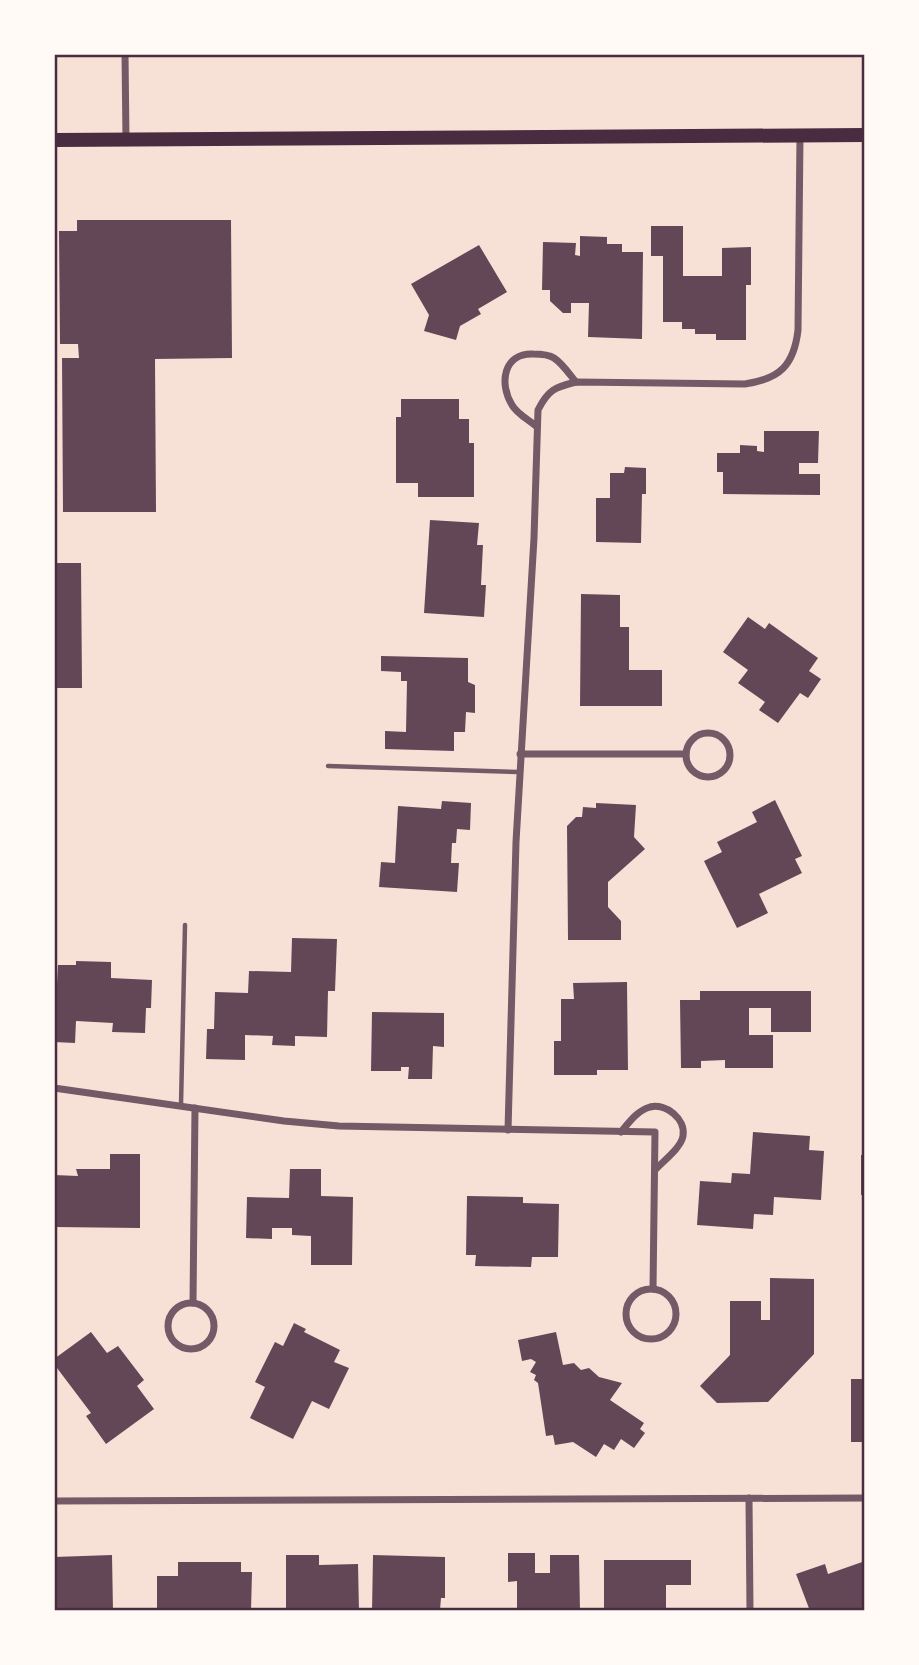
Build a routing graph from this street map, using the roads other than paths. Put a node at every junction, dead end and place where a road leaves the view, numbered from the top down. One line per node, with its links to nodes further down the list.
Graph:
1 (125, 54): 5 (street)
2 (865, 135): 3 (main road)
3 (800, 136): 5 (main road); 6 (street)
4 (54, 140): 5 (main road)
5 (126, 140)
6 (576, 382): 7 (street); 7 (street)
7 (536, 426): 8 (street)
8 (520, 754): 9 (street); 11 (street)
9 (686, 754): 9 (street)
10 (328, 766): 11 (lane)
11 (519, 772): 16 (street)
12 (185, 925): 14 (lane)
13 (54, 1088): 14 (street)
14 (181, 1105): 15 (street)
15 (195, 1108): 16 (street); 20 (street)
16 (508, 1130): 17 (street)
17 (621, 1132): 18 (street); 18 (street)
18 (655, 1170): 19 (street)
19 (653, 1289): 19 (street)
20 (192, 1303): 20 (street)
21 (749, 1498): 22 (street); 23 (street); 24 (street)
22 (865, 1498)
23 (54, 1501)
24 (750, 1611)

